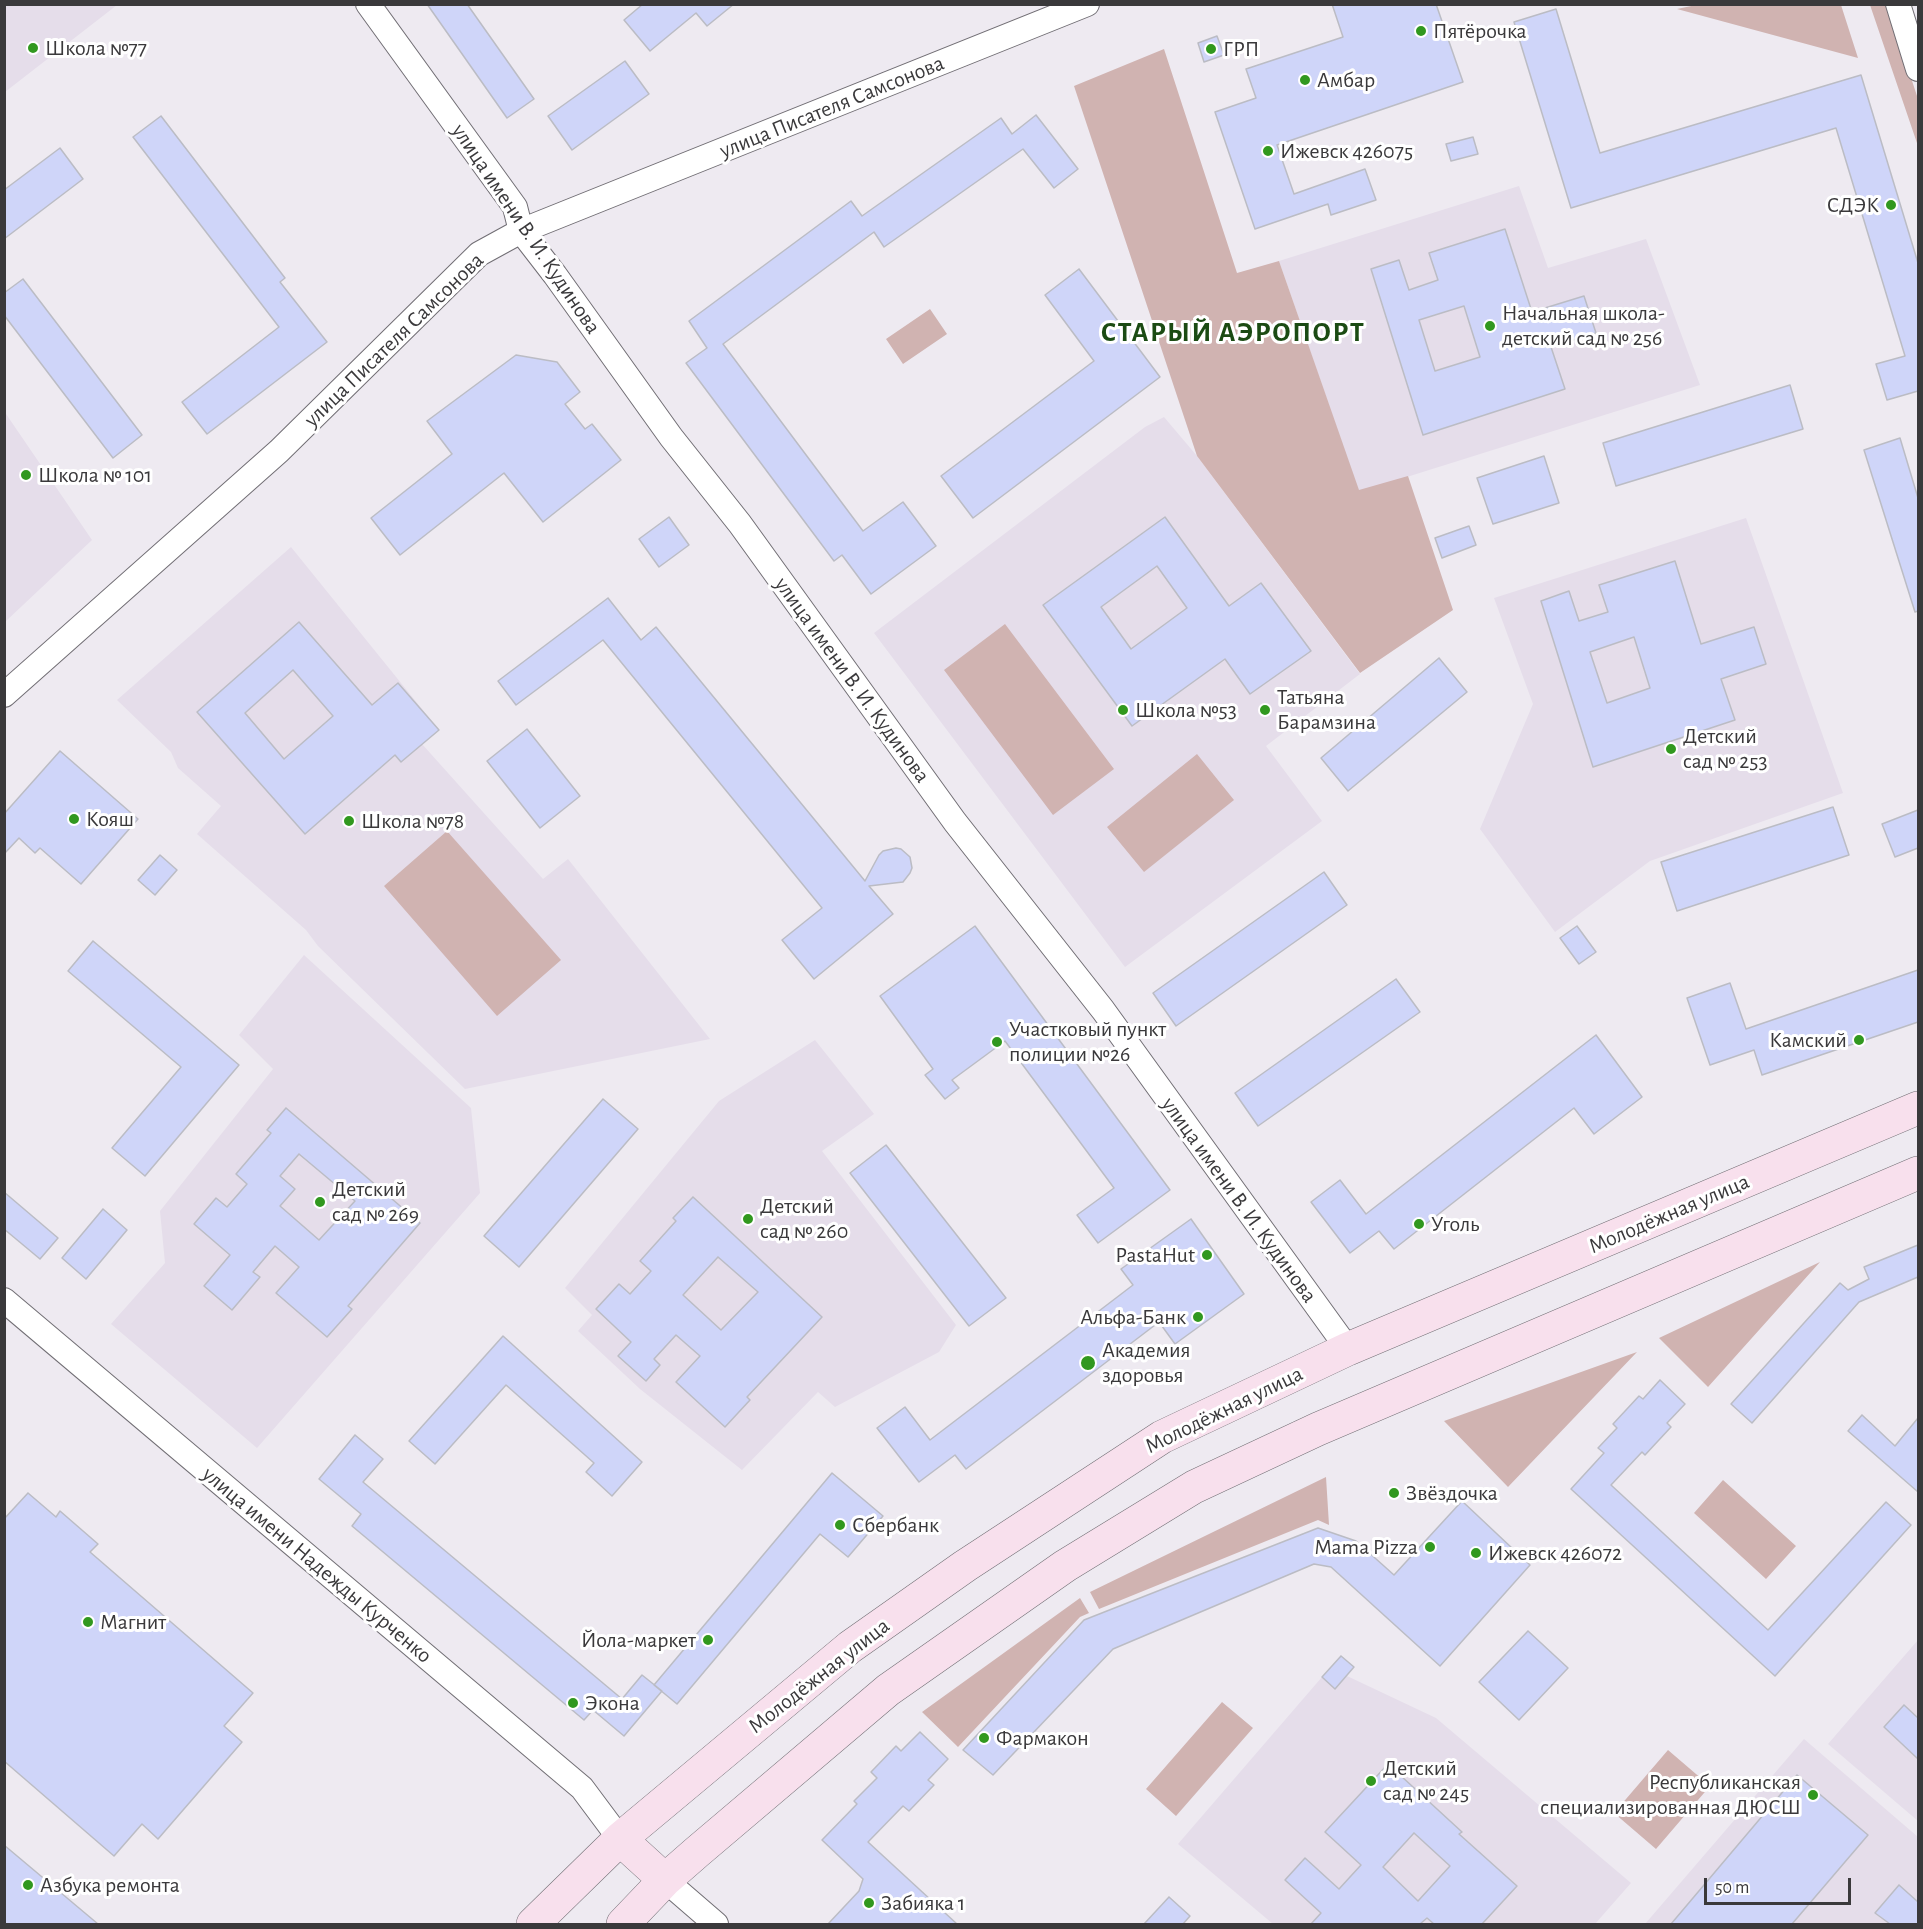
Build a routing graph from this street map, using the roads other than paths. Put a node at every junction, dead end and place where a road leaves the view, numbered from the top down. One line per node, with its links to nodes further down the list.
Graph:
1 (368, 4): 5 (street, улица имени В. И. Кудинова)
2 (1088, 4): 5 (street, улица Писателя Самсонова)
3 (1898, 4): 4 (street)
4 (1918, 69)
5 (521, 231): 6 (street, улица Писателя Самсонова); 10 (street, улица имени В. И. Кудинова)
6 (4, 696)
7 (1918, 1108): 10 (main road, Молодёжная улица)
8 (1918, 1173): 12 (main road)
9 (4, 1300): 11 (street, улица имени Надежды Курченко)
10 (1348, 1350): 11 (main road, Молодёжная улица)
11 (620, 1839): 12 (main road); 13 (main road, Молодёжная улица)
12 (665, 1880): 14 (main road); 15 (street)
13 (533, 1924)
14 (623, 1924)
15 (716, 1924)

